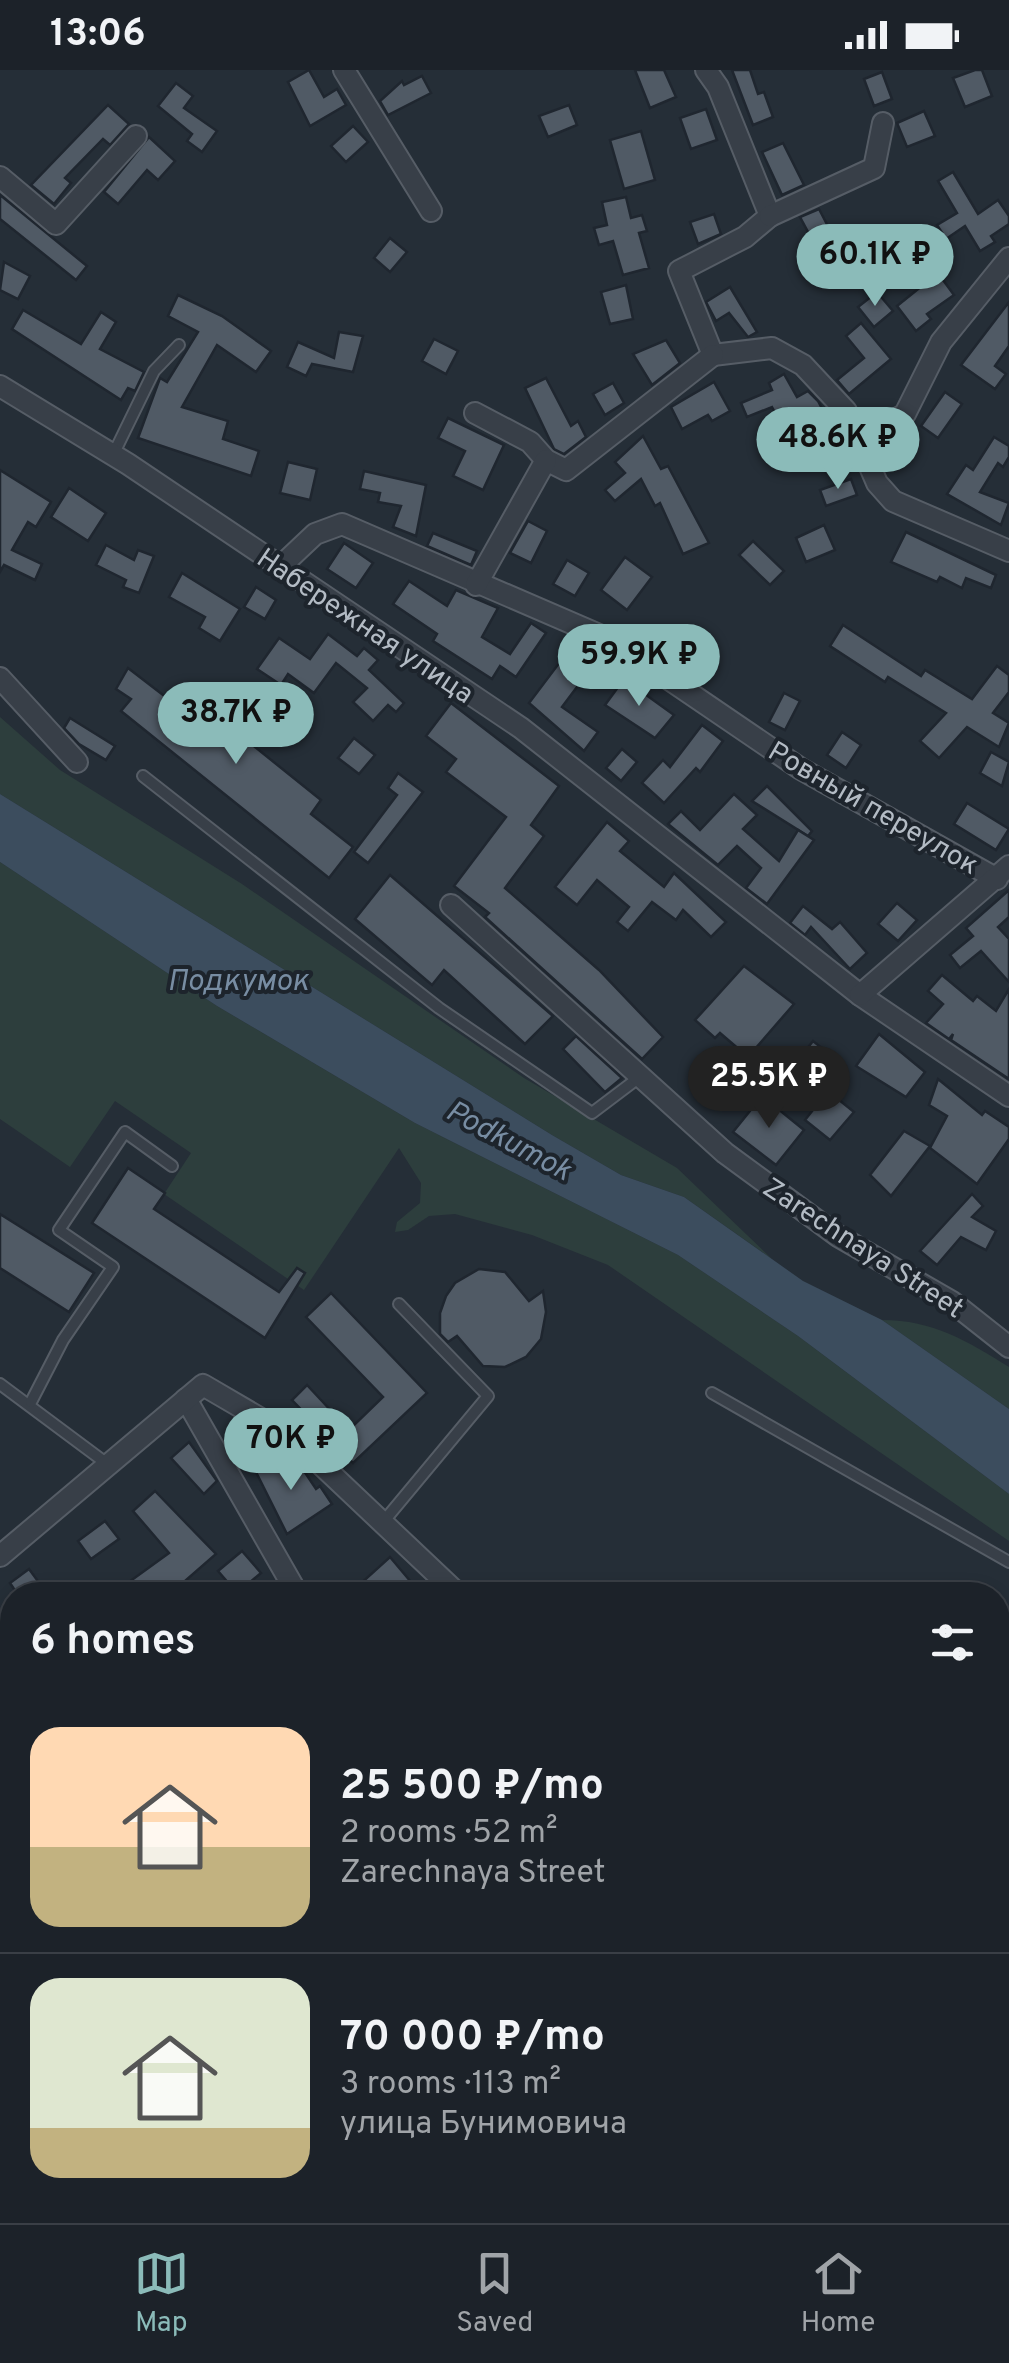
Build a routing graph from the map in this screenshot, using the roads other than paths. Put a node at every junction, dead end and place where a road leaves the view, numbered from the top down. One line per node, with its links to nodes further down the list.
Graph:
1 (344, 70): 6 (street)
2 (706, 70): 7 (street)
3 (883, 123): 7 (street)
4 (136, 136): 5 (street)
5 (0, 177)
6 (430, 212)
7 (770, 216): 10 (street)
8 (1009, 258): 13 (street)
9 (179, 345): 14 (lane)
10 (713, 355): 13 (street); 15 (street)
11 (0, 386): 14 (street, Набережная улица)
12 (475, 413): 15 (street)
13 (860, 441): 16 (street)
14 (113, 455): 17 (street, Набережная улица)
15 (546, 460): 18 (street)
16 (1009, 551)
17 (280, 567): 18 (street, Ровный переулок); 24 (street, Набережная улица)
18 (476, 585): 22 (street, Ровный переулок)
19 (0, 678): 20 (street)
20 (77, 762)
21 (143, 776): 25 (lane)
22 (1003, 872): 24 (street)
23 (450, 905): 25 (street, Zarechnaya Street)
24 (860, 995): 26 (street, Набережная улица)
25 (638, 1078): 29 (street, Zarechnaya Street)
26 (1009, 1096)
27 (172, 1166): 33 (lane)
28 (398, 1304): 35 (lane)
29 (1009, 1347)
30 (0, 1384): 33 (lane)
31 (712, 1393): 37 (lane)
32 (186, 1399): 34 (street); 35 (street); 38 (street)
33 (30, 1402): 34 (lane)
34 (106, 1462): 36 (street)
35 (384, 1521): 39 (street)
36 (0, 1556)
37 (1009, 1562)
38 (291, 1582)
39 (446, 1582)

